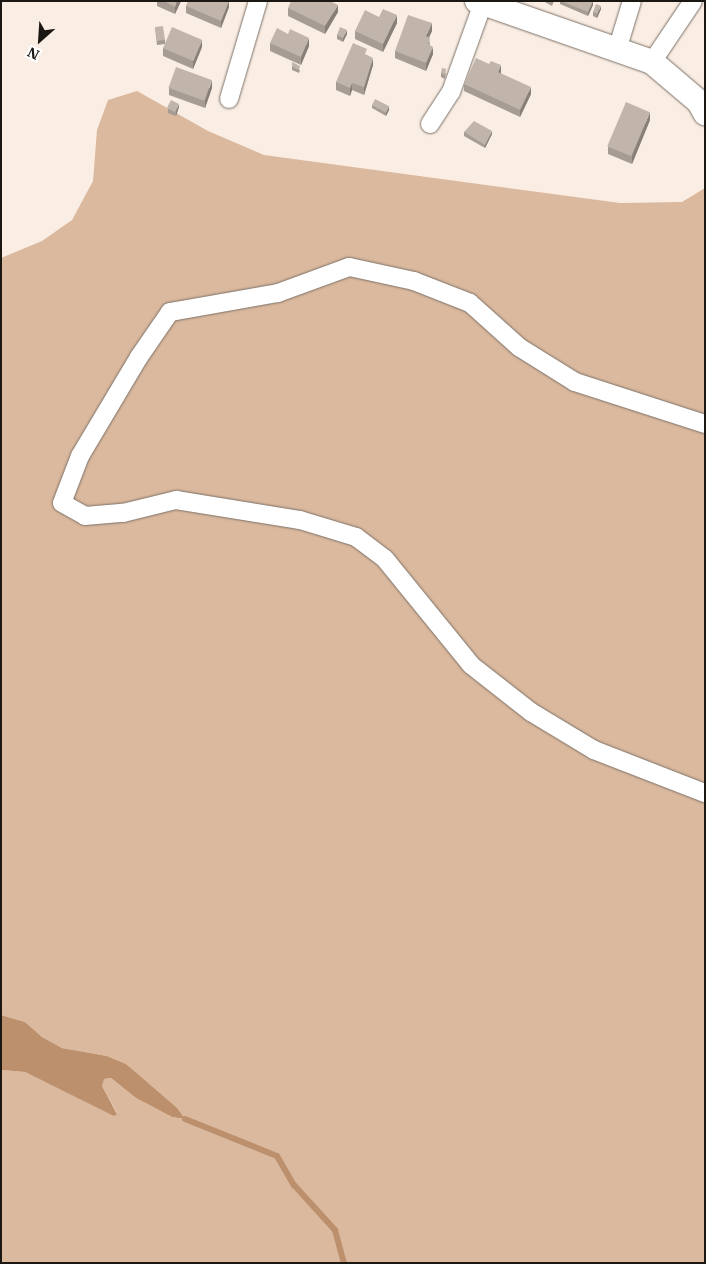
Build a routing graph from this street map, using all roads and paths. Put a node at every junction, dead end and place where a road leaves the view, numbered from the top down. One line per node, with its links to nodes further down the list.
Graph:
1 (258, 1): 7 (street)
2 (632, 1): 5 (street)
3 (693, 1): 6 (street)
4 (480, 2): 5 (street); 9 (street)
5 (617, 50): 6 (street)
6 (652, 62): 8 (street)
7 (229, 99)
8 (705, 113)
9 (430, 124)
10 (705, 424): 11 (street)
11 (705, 793)

